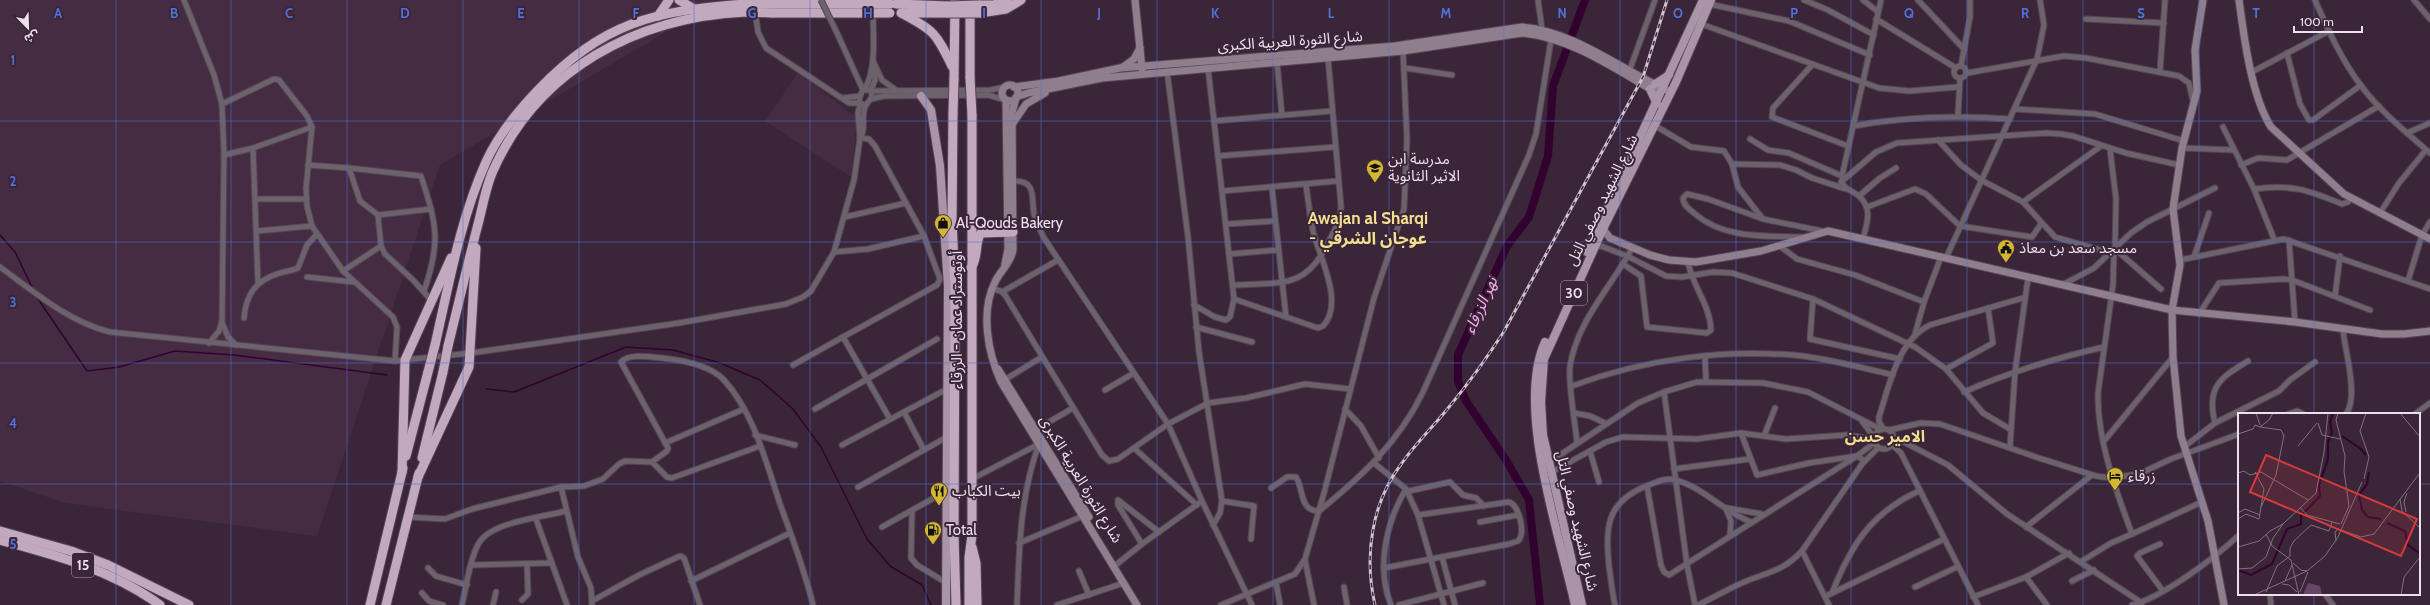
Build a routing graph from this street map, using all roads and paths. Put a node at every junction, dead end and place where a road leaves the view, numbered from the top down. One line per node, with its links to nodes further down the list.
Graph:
1 (184, 0): 89 (street)
2 (669, 0): 33 (highway)
3 (679, 0): 28 (highway)
4 (754, 0): 84 (street)
5 (821, 0): 78 (street, bridge)
6 (873, 0): 52 (street)
7 (907, 0): 27 (highway)
8 (970, 0): 149 (highway, أوتوستراد عمان - الزرقاء, bridge)
9 (1007, 0): 30 (highway)
10 (1021, 0): 30 (highway)
11 (1135, 0): 44 (main road)
12 (1538, 0): 39 (street)
13 (1655, 0): 62 (street)
14 (1804, 0): 41 (street)
15 (1863, 0): 31 (street)
16 (1881, 0): 31 (street)
17 (1918, 0): 46 (street)
18 (1970, 0): 46 (street)
19 (2040, 0): 51 (street)
20 (2165, 0): 37 (street)
21 (2203, 0): 88 (main road)
22 (2239, 0): 66 (main road)
23 (2315, 0): 40 (street)
24 (2414, 0): 36 (street)
25 (1708, 1): 38 (main road, شارع الشهيد وصفي التل / 30); 49 (street); 69 (main road, شارع الشهيد وصفي التل / 30)
26 (950, 6): 27 (highway); 30 (highway, bridge); 32 (highway); 57 (highway, أوتوستراد عمان - الزرقاء)
27 (892, 7): 29 (highway, bridge); 32 (highway)
28 (694, 8): 29 (highway); 33 (highway)
29 (745, 8): 166 (highway)
30 (979, 9)
31 (1877, 11): 35 (street)
32 (901, 13): 57 (highway)
33 (658, 16): 175 (highway)
34 (2086, 18): 37 (street)
35 (1876, 19): 41 (street); 61 (street)
36 (2430, 19)
37 (2164, 23): 65 (street)
38 (1701, 24): 55 (street); 81 (main road, شارع الشهيد وصفي التل / 30)
39 (1542, 29): 43 (main road, شارع الثورة العربية الكبرى); 54 (main road, شارع الثورة العربية الكبرى)
40 (2328, 31): 48 (street); 72 (street)
41 (1874, 36): 49 (street)
42 (1551, 40): 43 (main road, شارع الثورة العربية الكبرى); 47 (main road, شارع الثورة العربية الكبرى); 307 (street)
43 (1565, 42): 45 (main road)
44 (1140, 48): 54 (main road); 58 (main road); 63 (main road)
45 (1579, 48): 62 (main road); 73 (main road)
46 (1964, 49): 56 (street)
47 (1404, 51): 50 (main road, شارع الثورة العربية الكبرى); 60 (street)
48 (2287, 53): 66 (street); 72 (street)
49 (1870, 55): 71 (street)
50 (1328, 58): 53 (main road, شارع الثورة العربية الكبرى); 95 (street)
51 (2037, 59): 65 (street); 67 (street); 94 (street)
52 (872, 60): 78 (street); 79 (street); 80 (street)
53 (1277, 63): 59 (main road, شارع الثورة العربية الكبرى); 96 (street)
54 (1161, 64): 63 (main road, شارع الثورة العربية الكبرى)
55 (1812, 65): 71 (street); 113 (street)
56 (1961, 66): 61 (street); 67 (street)
57 (954, 68): 155 (highway, أوتوستراد عمان - الزرقاء, bridge)
58 (1120, 68): 63 (main road, شارع الثورة العربية الكبرى); 75 (main road, شارع الثورة العربية الكبرى)
59 (1208, 68): 64 (main road, شارع الثورة العربية الكبرى); 99 (street)
60 (1405, 68): 68 (street); 258 (street)
61 (1956, 68): 70 (street)
62 (1630, 69): 73 (main road)
63 (1142, 70): 64 (main road, شارع الثورة العربية الكبرى); 76 (main road, شارع الثورة العربية الكبرى)
64 (1167, 71): 218 (street)
65 (2160, 72): 88 (street)
66 (2252, 72): 119 (main road)
67 (1967, 74): 70 (street)
68 (1452, 75)
69 (1669, 75): 73 (main road); 81 (main road, شارع الشهيد وصفي التل / 30)
70 (1960, 79): 77 (street)
71 (1863, 83): 77 (street); 103 (street)
72 (2361, 85): 93 (street)
73 (1653, 86): 81 (main road); 91 (main road)
74 (1005, 87): 75 (main road); 80 (street); 87 (main road)
75 (1014, 87): 85 (main road)
76 (1060, 87): 85 (main road, شارع الثورة العربية الكبرى); 100 (main road)
77 (1958, 87): 97 (street)
78 (864, 89): 79 (street); 82 (street)
79 (871, 90): 80 (street); 86 (street)
80 (896, 90)
81 (1666, 93): 91 (main road, شارع الشهيد وصفي التل / 30); 102 (main road, شارع الشهيد وصفي التل / 30)
82 (860, 96): 84 (street); 90 (street)
83 (921, 96): 86 (street); 87 (street); 155 (main road)
84 (843, 98): 90 (street)
85 (1016, 98): 87 (main road); 100 (main road, شارع الثورة العربية الكبرى)
86 (871, 99): 92 (street)
87 (1006, 100): 163 (main road, شارع الثورة العربية الكبرى)
88 (2193, 103): 111 (main road)
89 (222, 104): 104 (street); 121 (street)
90 (860, 104): 92 (street); 108 (street)
91 (1657, 104): 435 (main road, شارع الشهيد وصفي التل / 30)
92 (866, 105): 108 (street)
93 (2379, 106): 106 (street); 119 (street)
94 (2015, 109): 98 (street); 111 (street)
95 (1332, 111): 96 (street); 112 (street)
96 (1282, 115): 99 (street)
97 (1958, 115): 98 (street); 103 (street)
98 (2010, 119): 107 (street)
99 (1214, 121): 122 (street)
100 (1012, 123): 132 (main road, شارع الثورة العربية الكبرى)
101 (2430, 123): 106 (street)
102 (1654, 124): 123 (street); 162 (main road, شارع الشهيد وصفي التل / 30)
103 (1854, 126): 113 (street)
104 (312, 127): 115 (street); 124 (street)
105 (2223, 127): 118 (street)
106 (2407, 133): 120 (street)
107 (2002, 137): 110 (street); 114 (street); 130 (street)
108 (860, 138): 145 (street); 153 (street)
109 (1750, 139): 129 (street)
110 (1938, 140): 130 (street); 133 (street)
111 (2184, 140): 116 (main road)
112 (1335, 146): 122 (street); 131 (street)
113 (1848, 146): 129 (street)
114 (2102, 146): 117 (street); 144 (street)
115 (253, 148): 121 (street); 142 (street)
116 (2182, 148): 118 (street); 125 (main road)
117 (2110, 149): 125 (street); 181 (street)
118 (2234, 150): 126 (street)
119 (2297, 152): 126 (street); 141 (main road)
120 (2428, 152): 151 (street)
121 (224, 155): 225 (street)
122 (1218, 156): 139 (street)
123 (1732, 164): 136 (street); 154 (street)
124 (308, 165): 127 (street); 143 (street)
125 (2179, 165): 148 (main road)
126 (2241, 165): 138 (street)
127 (349, 168): 147 (street); 152 (street)
128 (1896, 168): 140 (street)
129 (1842, 176): 133 (street)
130 (1981, 180): 144 (street); 161 (street)
131 (1338, 181): 134 (street); 186 (street)
132 (1014, 182): 163 (main road, شارع الثورة العربية الكبرى); 189 (street)
133 (1842, 182): 136 (street)
134 (1306, 185): 135 (street); 186 (street)
135 (1272, 188): 139 (street); 156 (street)
136 (1846, 188): 140 (street)
137 (2215, 188): 148 (street)
138 (2254, 189): 141 (street); 172 (street)
139 (1222, 192): 158 (street)
140 (1859, 196): 146 (street)
141 (2350, 198): 151 (main road)
142 (256, 199): 143 (street); 164 (street)
143 (306, 199): 160 (street)
144 (2023, 202): 159 (street)
145 (906, 203): 153 (street); 169 (street)
146 (1867, 207): 161 (street); 171 (street)
147 (431, 209): 152 (street); 209 (street)
148 (2173, 209): 181 (street); 190 (main road)
149 (970, 213): 163 (highway); 194 (highway, أوتوستراد عمان - الزرقاء)
150 (2209, 213): 187 (street)
151 (2380, 213): 168 (main road)
152 (378, 215): 176 (street)
153 (845, 217): 182 (street)
154 (1763, 219): 165 (street); 170 (street)
155 (948, 221): 257 (main road); 326 (highway, أوتوستراد عمان - الزرقاء)
156 (1275, 221): 158 (street); 180 (street)
157 (2430, 222): 168 (street)
158 (1226, 224): 183 (street)
159 (2041, 224): 161 (street); 181 (street)
160 (312, 226): 164 (street); 167 (street)
161 (1960, 226): 188 (street)
162 (1603, 229): 178 (main road, شارع الشهيد وصفي التل / 30); 179 (main road)
163 (1010, 230): 194 (highway); 206 (main road, شارع الثورة العربية الكبرى)
164 (257, 231): 203 (street)
165 (1822, 231): 170 (main road); 171 (main road)
166 (476, 233): 238 (highway); 317 (highway, bridge)
167 (317, 234): 195 (street); 203 (street)
168 (2422, 235): 173 (main road); 200 (street)
169 (924, 236): 182 (street); 231 (street)
170 (1806, 237): 177 (main road)
171 (1863, 239): 188 (main road)
172 (2274, 239): 174 (street); 187 (street)
173 (2430, 239)
174 (2289, 240): 185 (street); 199 (street)
175 (459, 242): 216 (highway); 314 (highway, bridge)
176 (381, 246): 195 (street); 209 (street)
177 (1780, 246): 191 (main road); 217 (street)
178 (1595, 247): 184 (street); 312 (main road, شارع الشهيد وصفي التل / 30)
179 (1632, 248): 184 (street); 191 (main road)
180 (1278, 250): 183 (street); 202 (street)
181 (2113, 250): 205 (street); 207 (street); 211 (street)
182 (834, 252): 238 (street)
183 (1229, 254): 204 (street)
184 (1627, 256): 192 (street); 196 (street)
185 (2340, 256): 200 (street); 212 (street)
186 (1322, 257): 202 (street); 223 (street)
187 (2194, 257): 190 (street)
188 (1944, 258): 198 (main road); 217 (street)
189 (1058, 260): 210 (street); 251 (street)
190 (2180, 260): 220 (main road)
191 (1688, 262): 196 (street)
192 (1623, 264): 196 (street); 256 (street)
193 (0, 267): 233 (street)
194 (970, 269): 319 (highway, أوتوستراد عمان - الزرقاء)
195 (343, 271): 201 (street)
196 (1690, 276): 215 (street)
197 (307, 277): 201 (street)
198 (2028, 278): 205 (main road); 213 (street)
199 (2292, 280): 212 (street); 222 (street); 226 (street)
200 (2408, 281): 208 (street)
201 (353, 282): 244 (street)
202 (1282, 282): 204 (street); 223 (street)
203 (258, 284): 224 (street)
204 (1234, 285): 214 (street)
205 (2062, 285): 211 (main road)
206 (992, 289): 210 (street); 248 (main road, شارع الثورة العربية الكبرى)
207 (2161, 289)
208 (2430, 289)
209 (424, 291): 216 (street)
210 (1002, 292): 240 (street)
211 (2112, 296): 220 (main road); 237 (street)
212 (2335, 296): 221 (street)
213 (2023, 298): 219 (street); 250 (street)
214 (1234, 299): 218 (street); 223 (street)
215 (1813, 299): 235 (street); 242 (street)
216 (431, 300): 243 (highway)
217 (1924, 302): 230 (street)
218 (1194, 305): 227 (street)
219 (1988, 308): 230 (street); 249 (street)
220 (2172, 310): 222 (main road); 241 (main road)
221 (2370, 310)
222 (2199, 314): 226 (main road)
223 (1286, 317)
224 (244, 318)
225 (222, 321): 233 (street); 236 (street)
226 (2296, 322): 228 (main road)
227 (1196, 327): 234 (street); 262 (street)
228 (2343, 330): 229 (main road); 273 (street)
229 (2430, 331)
230 (1915, 335): 235 (street)
231 (843, 337): 247 (street); 254 (street)
232 (937, 338): 254 (street)
233 (209, 342): 236 (street)
234 (1252, 342)
235 (1908, 343): 242 (street); 249 (street)
236 (236, 345): 244 (street)
237 (2104, 347): 250 (street); 292 (street)
238 (471, 353): 243 (street); 317 (highway)
239 (1705, 356): 252 (street); 255 (street); 256 (street)
240 (1042, 357): 253 (street); 264 (street)
241 (2173, 357): 292 (street); 305 (main road)
242 (1900, 359): 252 (street)
243 (406, 360): 244 (street); 314 (highway)
244 (395, 361)
245 (2248, 361): 277 (street)
246 (2315, 362): 277 (street)
247 (793, 365)
248 (996, 367): 253 (main road, شارع الثورة العربية الكبرى); 295 (main road, شارع الثورة العربية الكبرى)
249 (1946, 369): 261 (street)
250 (2015, 372): 261 (street); 282 (street)
251 (1134, 373): 259 (street); 278 (street)
252 (1893, 375): 281 (street)
253 (1006, 379): 280 (main road, شارع الثورة العربية الكبرى)
254 (867, 380): 268 (street); 275 (street)
255 (1706, 381): 260 (street); 276 (street)
256 (1572, 386): 270 (street)
257 (947, 389): 269 (street); 288 (main road)
258 (1350, 389): 262 (street); 267 (street)
259 (1105, 390)
260 (1664, 392): 279 (street); 290 (street)
261 (1964, 392): 282 (street)
262 (1208, 403): 278 (street); 329 (street)
263 (2430, 403): 274 (street)
264 (1073, 408): 280 (street); 301 (street)
265 (1775, 408): 287 (street)
266 (744, 409): 286 (street); 294 (street); 294 (street)
267 (1345, 409): 307 (street); 337 (street)
268 (815, 410)
269 (904, 412): 275 (street); 303 (street)
270 (1574, 413): 279 (street); 293 (street)
271 (2291, 413): 272 (street)
272 (2301, 413)
273 (2347, 413)
274 (2415, 413)
275 (890, 419): 297 (street)
276 (1862, 421): 281 (street); 291 (street)
277 (2215, 423): 305 (street)
278 (1168, 424): 301 (street); 330 (street)
279 (1605, 424): 293 (street)
280 (1037, 429): 372 (main road, شارع الثورة العربية الكبرى)
281 (1881, 429): 283 (street); 291 (street)
282 (2010, 429): 300 (street)
283 (1889, 430): 289 (street); 300 (street)
284 (1741, 433): 287 (street); 290 (street); 308 (street)
285 (2238, 434): 305 (street)
286 (755, 435): 296 (street); 299 (street)
287 (1764, 436): 291 (street)
288 (947, 437): 303 (street); 326 (main road)
289 (1894, 437): 298 (street); 347 (street)
290 (1669, 438): 304 (street); 313 (street)
291 (1873, 439): 302 (street); 306 (street)
292 (2104, 441): 318 (street)
293 (1577, 442): 312 (street)
294 (665, 443): 310 (street)
295 (1039, 444): 319 (street); 341 (main road, شارع الثورة العربية الكبرى); 360 (street)
296 (796, 445)
297 (842, 445)
298 (1892, 445): 302 (street); 328 (street)
299 (760, 446): 310 (street); 351 (street)
300 (2010, 447): 316 (street)
301 (1134, 448): 332 (street)
302 (1878, 448): 309 (street)
303 (924, 450): 324 (street)
304 (1590, 451): 315 (street); 321 (street)
305 (2185, 451): 318 (street); 331 (main road)
306 (1857, 456): 308 (street); 309 (street); 338 (street)
307 (1379, 458): 311 (street)
308 (1750, 459): 313 (street)
309 (1865, 461): 363 (street)
310 (652, 462): 323 (street)
311 (1374, 463): 327 (street); 337 (street)
312 (1548, 463): 315 (main road, شارع الشهيد وصفي التل / 30)
313 (1674, 469): 320 (street)
314 (402, 472): 408 (highway)
315 (1550, 473): 436 (main road, شارع الشهيد وصفي التل / 30)
316 (2092, 475): 318 (street); 347 (street)
317 (418, 477): 342 (highway)
318 (2111, 478): 352 (street)
319 (971, 479): 359 (highway, أوتوستراد عمان - الزرقاء)
320 (1676, 480): 322 (street); 334 (street); 374 (street)
321 (1599, 482)
322 (1647, 486): 374 (street); 437 (street)
323 (561, 487): 336 (street); 342 (street)
324 (858, 487)
325 (1271, 488): 337 (street)
326 (951, 489): 335 (street); 358 (highway, أوتوستراد عمان - الزرقاء); 383 (main road)
327 (1408, 490): 333 (street); 339 (street); 377 (street)
328 (1919, 490): 356 (street); 395 (street)
329 (1222, 501): 346 (street); 355 (street)
330 (1202, 502): 332 (street); 346 (street)
331 (2202, 502): 352 (street); 365 (main road)
332 (1197, 505): 350 (street)
333 (1484, 506): 339 (street); 340 (street)
334 (1726, 508): 338 (street); 345 (street); 353 (street)
335 (912, 510): 348 (street); 383 (street)
336 (566, 511): 343 (street); 404 (street)
337 (1319, 511): 368 (street)
338 (1763, 514): 345 (street)
339 (1418, 515): 367 (street)
340 (1518, 515): 344 (street); 366 (street)
341 (1083, 516): 360 (street); 386 (main road, شارع الثورة العربية الكبرى)
342 (407, 517): 409 (highway)
343 (536, 519): 370 (street); 373 (street)
344 (1480, 522)
345 (1751, 522): 353 (street)
346 (1213, 525): 397 (street)
347 (2026, 526): 364 (street)
348 (882, 527)
349 (0, 531): 407 (highway, 15)
350 (1159, 532): 361 (street); 361 (street)
351 (790, 533): 381 (street); 415 (street)
352 (2132, 534): 369 (street)
353 (1730, 535): 374 (street)
354 (2238, 537): 365 (street)
355 (1251, 539)
356 (1944, 539): 375 (street); 395 (street)
357 (0, 540): 406 (highway, 15)
358 (954, 542): 417 (highway, أوتوستراد عمان - الزرقاء); 418 (highway, أوتوستراد عمان - الزرقاء)
359 (971, 543): 419 (highway, أوتوستراد عمان - الزرقاء); 420 (highway, أوتوستراد عمان - الزرقاء)
360 (1019, 543): 421 (street)
361 (1142, 544): 372 (street)
362 (2160, 544): 391 (street)
363 (1802, 551): 400 (street); 439 (street)
364 (2069, 553): 369 (street); 380 (street)
365 (2216, 554): 391 (street); 444 (main road); 445 (main road)
366 (1442, 557): 367 (street); 390 (street)
367 (1431, 559): 377 (street); 394 (street)
368 (1305, 560): 384 (street); 429 (street)
369 (2082, 561): 378 (street)
370 (552, 563): 371 (street); 413 (street)
371 (527, 564): 373 (street); 403 (street)
372 (1117, 564): 425 (main road, شارع الثورة العربية الكبرى)
373 (472, 565): 387 (street)
374 (1687, 565): 438 (street)
375 (1958, 566): 389 (street); 401 (street)
376 (428, 568): 387 (street)
377 (1384, 568): 431 (street)
378 (2094, 570): 382 (street); 405 (street)
379 (1079, 571): 396 (street)
380 (2026, 576): 401 (street); 442 (street)
381 (691, 581): 404 (street); 414 (street)
382 (2072, 581)
383 (945, 582): 416 (main road)
384 (1276, 582): 397 (street); 428 (street)
385 (1483, 583): 390 (street)
386 (1124, 584): 396 (street); 424 (main road, شارع الثورة العربية الكبرى)
387 (467, 585): 411 (street)
388 (1344, 587): 430 (street)
389 (1915, 587)
390 (1451, 591): 394 (street); 434 (street)
391 (2163, 591): 405 (street)
392 (496, 592): 412 (street)
393 (422, 593): 410 (street)
394 (1440, 593): 432 (street); 433 (street)
395 (1832, 593): 400 (street)
396 (1089, 595): 402 (street)
397 (1247, 595): 426 (street); 427 (street)
398 (2270, 595): 446 (street)
399 (2326, 595): 447 (street)
400 (1826, 596): 440 (street)
401 (1973, 597): 441 (street)
402 (1081, 598): 422 (street); 423 (street)
403 (522, 600)
404 (592, 603)
405 (2142, 604): 443 (street)
406 (160, 605)
407 (189, 605)
408 (370, 605)
409 (386, 605)
410 (443, 605)
411 (462, 605)
412 (493, 605)
413 (567, 605)
414 (700, 605)
415 (813, 605)
416 (946, 605)
417 (950, 605)
418 (956, 605)
419 (969, 605)
420 (977, 605)
421 (1017, 605)
422 (1057, 605)
423 (1084, 605)
424 (1136, 605)
425 (1142, 605)
426 (1221, 605)
427 (1252, 605)
428 (1280, 605)
429 (1314, 605)
430 (1347, 605)
431 (1391, 605)
432 (1399, 605)
433 (1444, 605)
434 (1455, 605)
435 (1575, 605)
436 (1582, 605)
437 (1615, 605)
438 (1695, 605)
439 (1698, 605)
440 (1829, 605)
441 (1978, 605)
442 (2047, 605)
443 (2132, 605)
444 (2224, 605)
445 (2229, 605)
446 (2271, 605)
447 (2333, 605)

